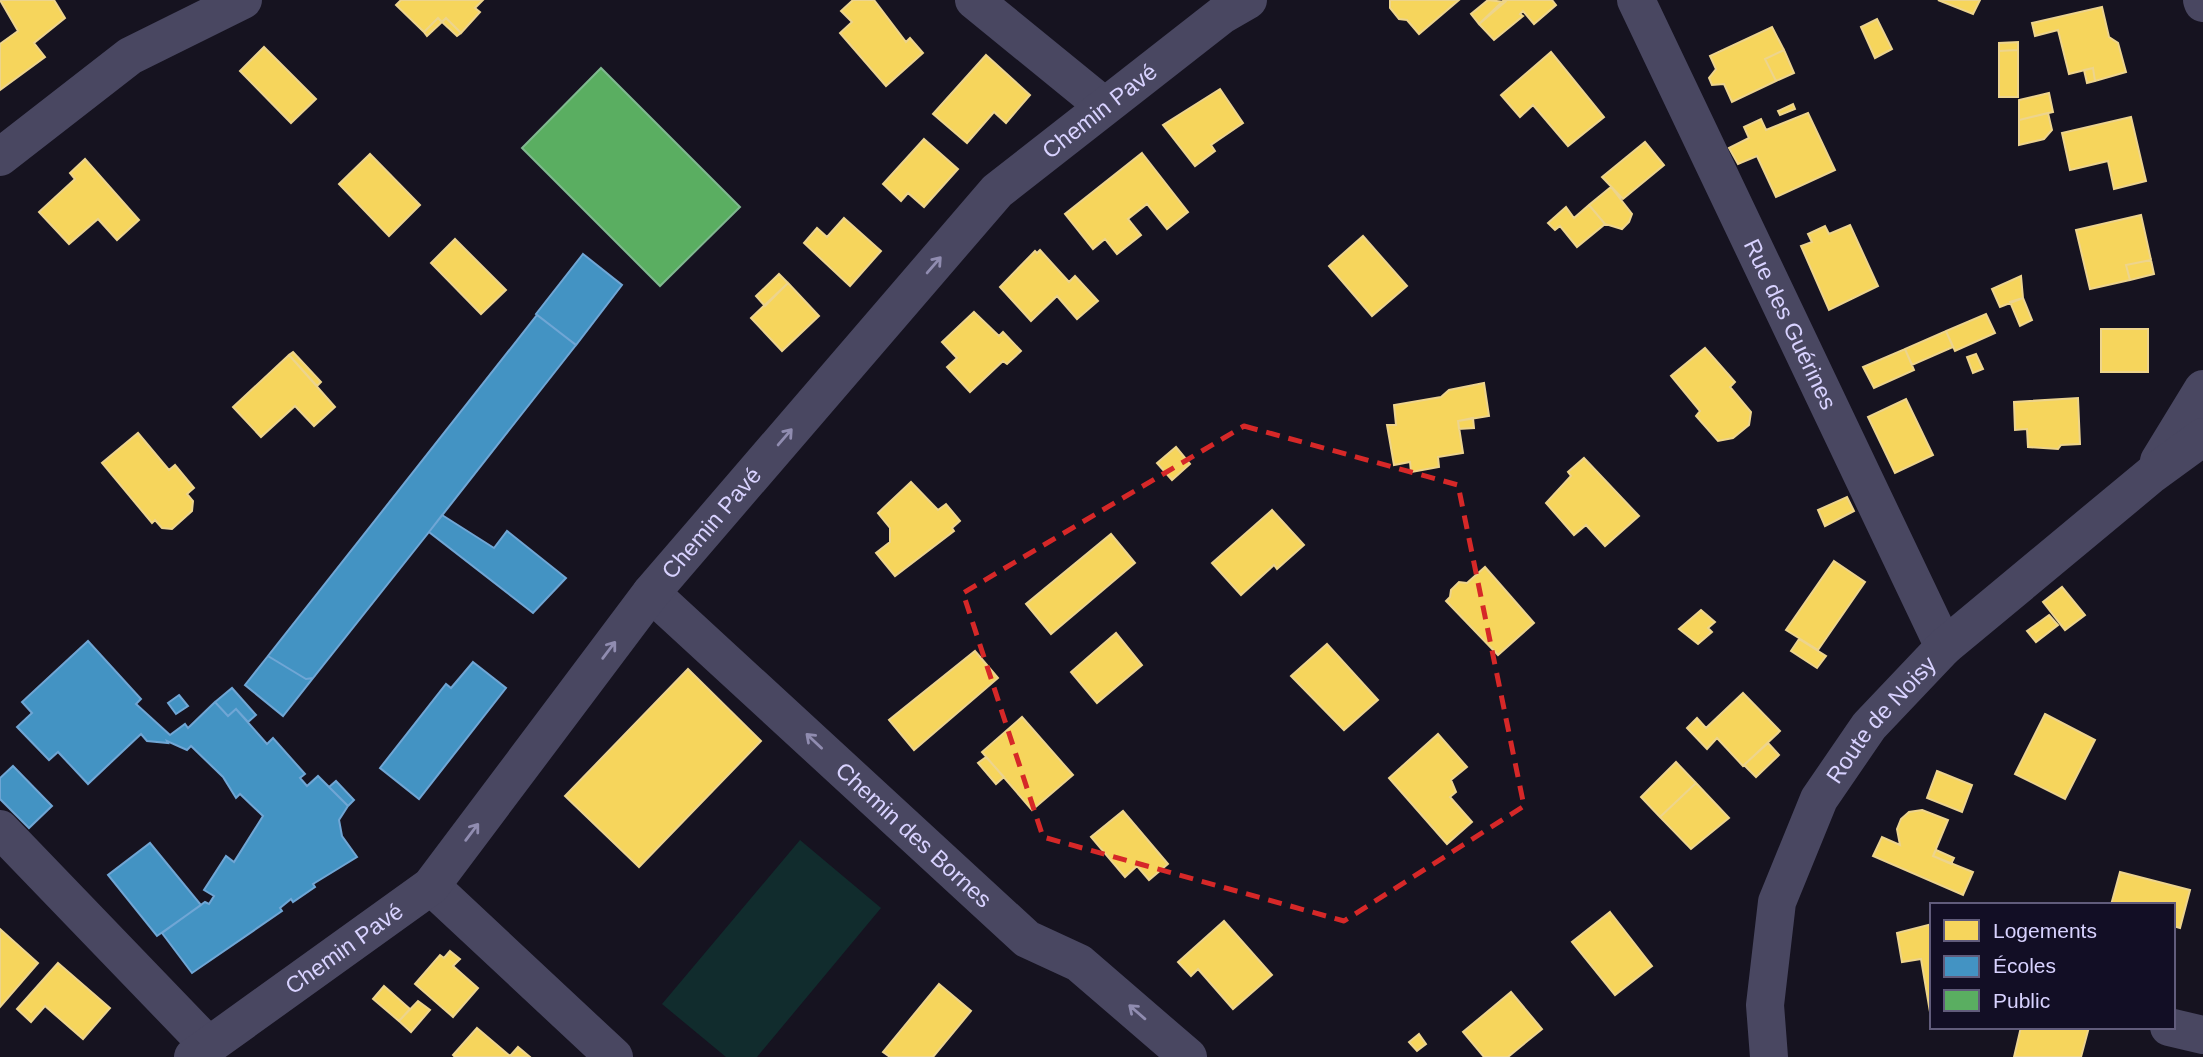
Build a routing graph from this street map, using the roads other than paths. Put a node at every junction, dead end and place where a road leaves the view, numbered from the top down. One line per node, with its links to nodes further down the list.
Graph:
1 (243, 0): 6 (street)
2 (974, 0): 5 (street)
3 (1248, 0): 5 (street, Chemin Pavé)
4 (1636, 0): 11 (street, Rue des Guérines)
5 (1104, 106): 10 (street, Chemin Pavé, one-way to 5)
6 (0, 157)
7 (2203, 389): 9 (street, Route de Noisy)
8 (2203, 437): 9 (street, Route de Noisy)
9 (2151, 475): 11 (street, Route de Noisy)
10 (652, 593): 13 (street, Chemin Pavé, one-way to 10); 18 (street, Chemin des Bornes, one-way to 10)
11 (1944, 647): 19 (street, Route de Noisy)
12 (0, 830): 16 (street)
13 (431, 886): 16 (street, Chemin Pavé); 17 (street)
14 (2175, 1028): 15 (street)
15 (2203, 1035)
16 (201, 1051)
17 (614, 1057)
18 (1188, 1057)
19 (1769, 1057)

